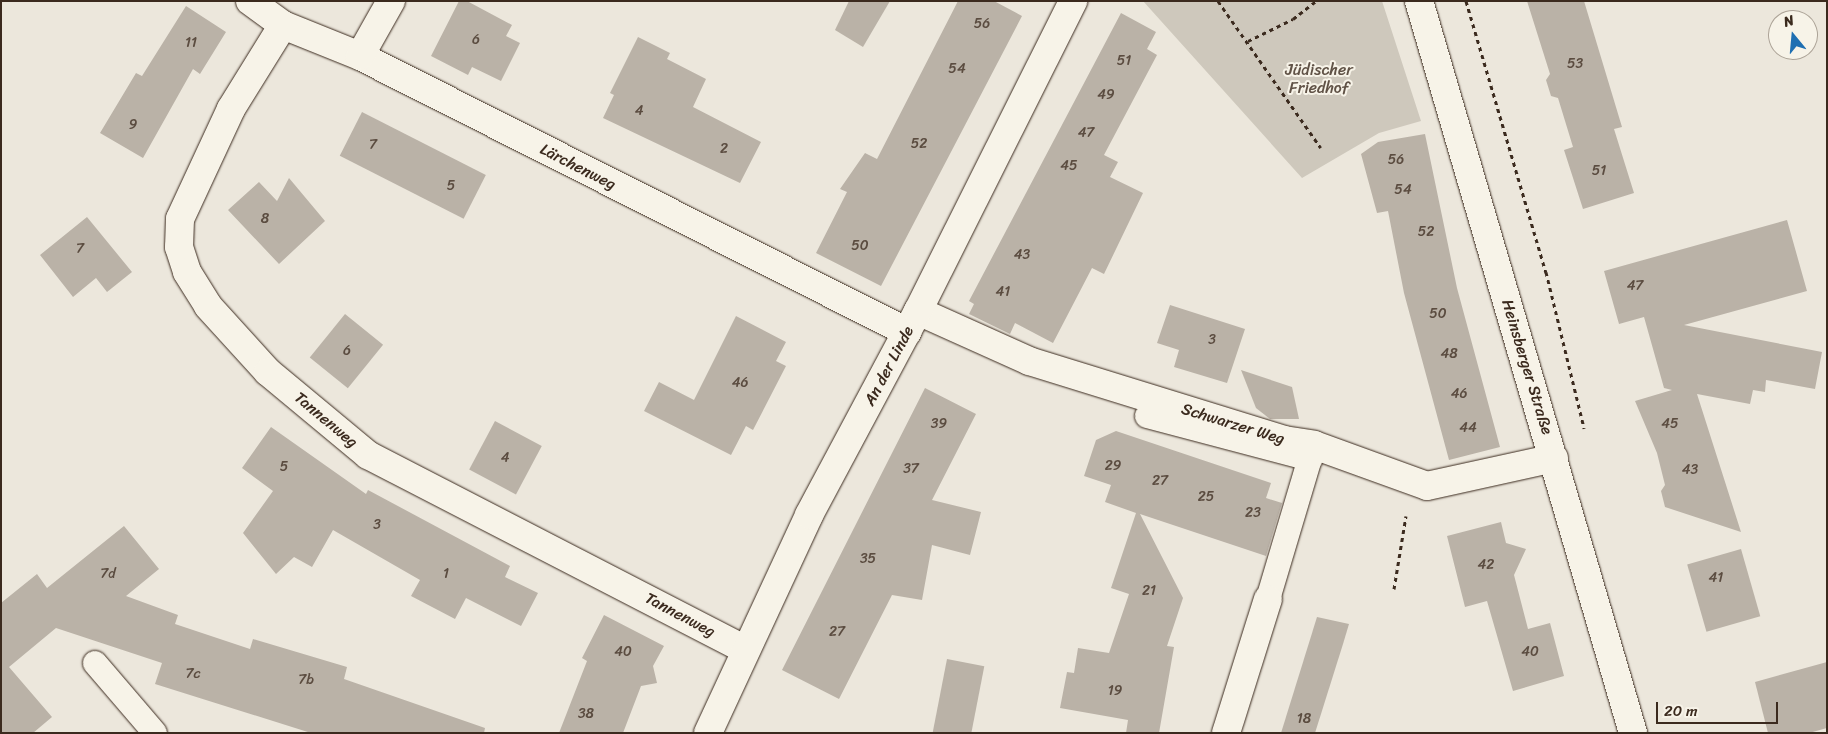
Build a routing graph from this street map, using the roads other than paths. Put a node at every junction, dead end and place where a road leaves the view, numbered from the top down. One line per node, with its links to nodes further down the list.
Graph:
1 (250, 1): 5 (street, Lärchenweg)
2 (391, 1): 6 (street)
3 (1073, 1): 7 (street, An der Linde)
4 (1418, 1): 10 (street, Heinsberger Straße)
5 (283, 25): 6 (street, Lärchenweg); 12 (street, Tannenweg)
6 (360, 56): 7 (street, Lärchenweg)
7 (912, 321): 9 (street, Schwarzer Weg); 12 (street, An der Linde)
8 (1146, 416): 9 (lane)
9 (1312, 452): 10 (street, Schwarzer Weg); 11 (lane)
10 (1554, 458): 17 (street, Heinsberger Straße)
11 (1268, 599): 16 (street)
12 (744, 649): 15 (street, An der Linde)
13 (95, 663): 14 (lane)
14 (155, 733)
15 (708, 733)
16 (1226, 733)
17 (1633, 733)

